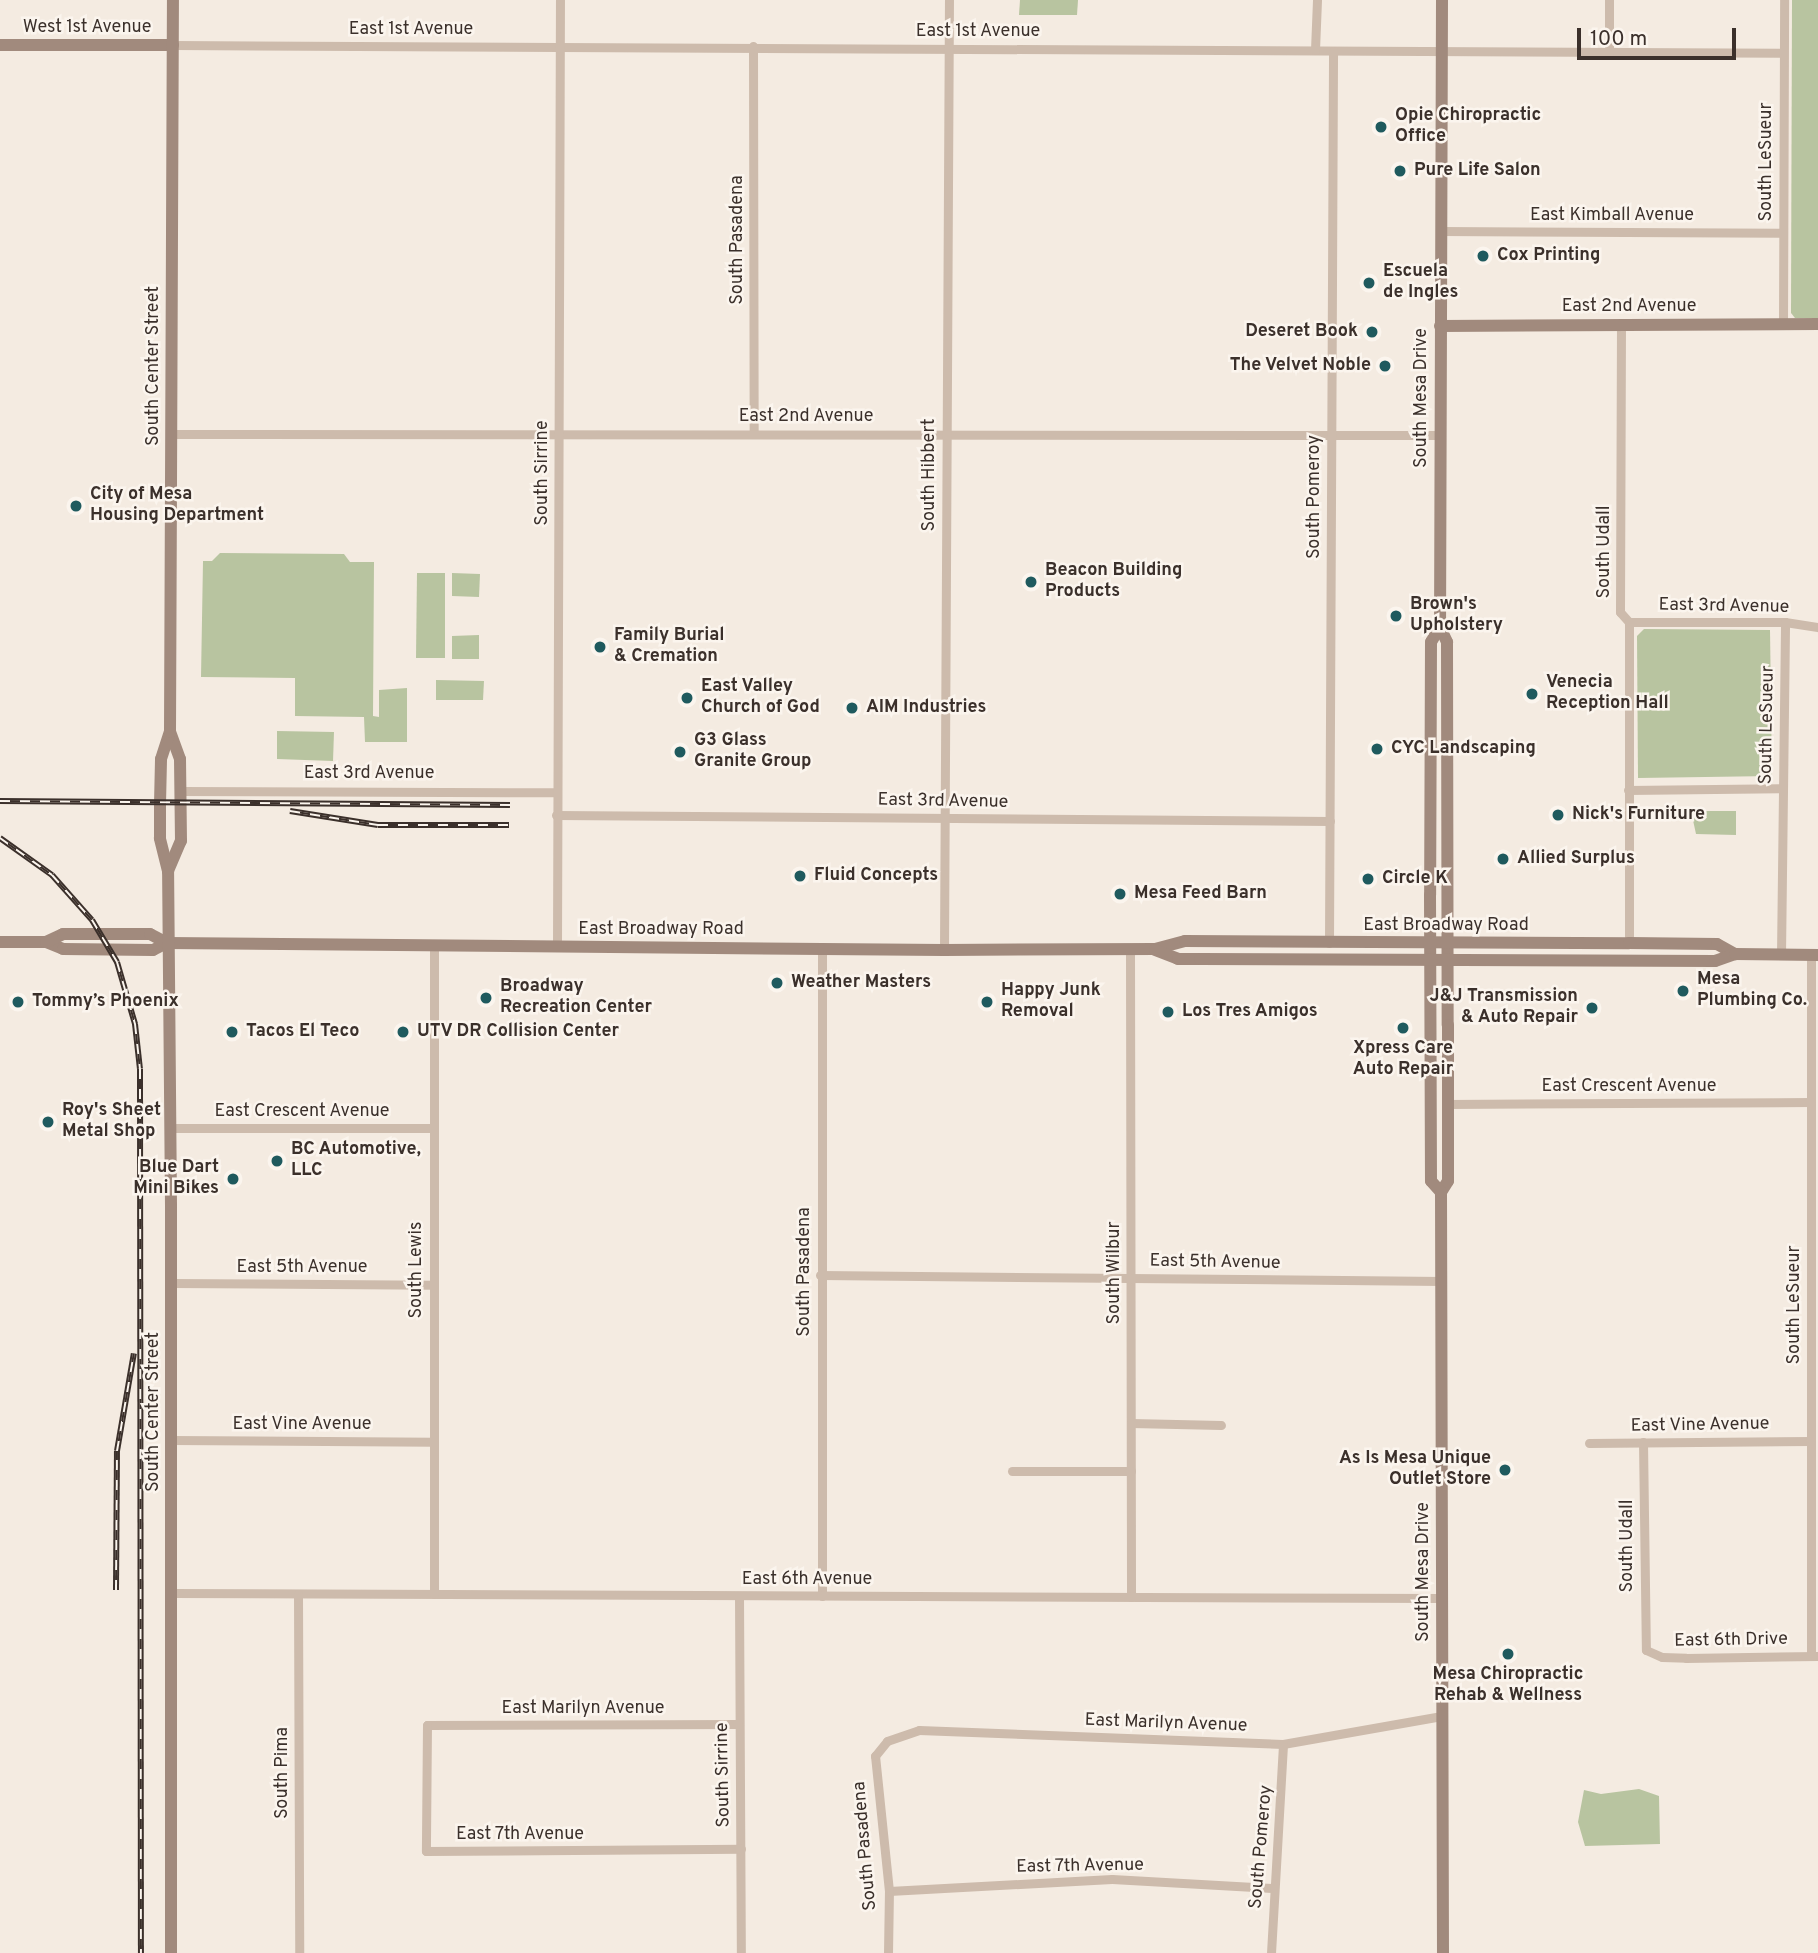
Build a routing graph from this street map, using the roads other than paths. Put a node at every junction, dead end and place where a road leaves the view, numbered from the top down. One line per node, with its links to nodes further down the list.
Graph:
1 (173, 0): 9 (main road, South Center Street)
2 (560, 0): 11 (street, South Sirrine)
3 (949, 0): 12 (street, South Hibbert)
4 (1317, 0): 13 (street)
5 (1442, 0): 15 (main road, South Mesa Drive)
6 (1609, 0): 16 (street)
7 (1784, 0): 17 (street, South LeSueur)
8 (0, 45): 9 (main road, West 1st Avenue)
9 (173, 45): 11 (street, East 1st Avenue); 24 (main road, South Center Street)
10 (753, 46): 11 (street, East 1st Avenue); 12 (street, East 1st Avenue); 26 (street, South Pasadena)
11 (560, 47): 25 (street, South Sirrine)
12 (949, 47): 13 (street, East 1st Avenue); 27 (street, South Hibbert)
13 (1315, 50): 14 (street, East 1st Avenue)
14 (1333, 51): 15 (street, East 1st Avenue); 28 (street, South Pomeroy)
15 (1442, 52): 16 (street, East 1st Avenue); 18 (main road, South Mesa Drive)
16 (1609, 53): 17 (street, East 1st Avenue)
17 (1783, 53): 19 (street, South LeSueur)
18 (1441, 231): 19 (street, East Kimball Avenue); 23 (main road, South Mesa Drive)
19 (1783, 233): 20 (street, South LeSueur)
20 (1783, 324): 21 (main road, East 2nd Avenue); 22 (main road, East 2nd Avenue)
21 (1818, 324)
22 (1621, 325): 23 (main road, East 2nd Avenue); 30 (street, South Udall)
23 (1440, 326): 29 (main road, South Mesa Drive)
24 (172, 434): 25 (street, East 2nd Avenue); 34 (main road, South Center Street)
25 (559, 434): 26 (street, East 2nd Avenue); 38 (street, South Sirrine)
26 (754, 434): 27 (street, East 2nd Avenue)
27 (946, 435): 28 (street, East 2nd Avenue); 40 (street, South Hibbert)
28 (1331, 435): 29 (street, East 2nd Avenue); 41 (street, South Pomeroy)
29 (1440, 435): 32 (main road, South Mesa Drive)
30 (1629, 622): 31 (street, East 3rd Avenue); 36 (street, South Udall)
31 (1785, 622): 33 (street, East 3rd Avenue); 35 (street, South LeSueur)
32 (1440, 627): 47 (main road, South Mesa Drive); 48 (main road, South Mesa Drive)
33 (1818, 627)
34 (170, 732): 37 (main road, South Center Street); 42 (main road, South Center Street)
35 (1783, 788): 36 (street); 56 (street, South LeSueur)
36 (1628, 790): 46 (street, South Udall)
37 (181, 791): 38 (street, East 3rd Avenue); 42 (main road, South Center Street)
38 (557, 792): 39 (street, South Sirrine)
39 (556, 815): 40 (street, East 3rd Avenue); 50 (street, South Sirrine)
40 (944, 817): 41 (street, East 3rd Avenue); 54 (street, South Hibbert)
41 (1330, 821): 45 (street, South Pomeroy)
42 (168, 871): 44 (main road, South Center Street)
43 (0, 942): 44 (main road, East Broadway Road)
44 (167, 943): 49 (main road, East Broadway Road); 62 (main road, South Center Street)
45 (1329, 943): 47 (main road, East Broadway Road); 53 (main road, East Broadway Road)
46 (1629, 943): 48 (main road, East Broadway Road); 55 (main road, East Broadway Road)
47 (1430, 945): 48 (main road, East Broadway Road); 58 (main road, South Mesa Drive)
48 (1448, 945): 59 (main road, South Mesa Drive)
49 (434, 946): 50 (main road, East Broadway Road); 63 (street, South Lewis)
50 (557, 947): 51 (main road, East Broadway Road)
51 (822, 949): 54 (main road, East Broadway Road); 65 (street, South Pasadena)
52 (1130, 949): 53 (main road, East Broadway Road); 54 (main road, East Broadway Road); 66 (street, South Wilbur)
53 (1155, 949): 58 (main road, East Broadway Road)
54 (944, 950)
55 (1735, 954): 56 (main road, East Broadway Road); 59 (main road, East Broadway Road)
56 (1781, 955): 57 (main road, East Broadway Road)
57 (1814, 955): 60 (street, South LeSueur)
58 (1430, 960): 59 (main road, East Broadway Road); 64 (main road, South Mesa Drive)
59 (1448, 960): 61 (main road, South Mesa Drive)
60 (1811, 1102): 61 (street, East Crescent Avenue); 73 (street, South LeSueur)
61 (1448, 1104): 64 (main road, South Mesa Drive)
62 (170, 1128): 63 (street, East Crescent Avenue); 68 (main road, South Center Street)
63 (433, 1128): 69 (street, South Lewis)
64 (1441, 1192): 67 (main road, South Mesa Drive)
65 (820, 1275): 66 (street, East 5th Avenue); 83 (street, South Pasadena)
66 (1131, 1278): 67 (street, East 5th Avenue); 70 (street, South Wilbur)
67 (1441, 1281): 85 (main road, South Mesa Drive)
68 (172, 1283): 69 (street, East 5th Avenue); 72 (main road, South Center Street)
69 (433, 1285): 74 (street, South Lewis)
70 (1131, 1423): 71 (street); 78 (street, South Wilbur)
71 (1221, 1425)
72 (171, 1440): 74 (street, East Vine Avenue); 79 (main road, South Center Street)
73 (1811, 1441): 75 (street, East Vine Avenue); 87 (street, South LeSueur)
74 (433, 1442): 81 (street, South Lewis)
75 (1643, 1442): 76 (street, East Vine Avenue); 86 (street, South Udall)
76 (1589, 1443)
77 (1012, 1472): 78 (street)
78 (1131, 1472): 84 (street, South Wilbur)
79 (172, 1593): 80 (street, East 6th Avenue); 96 (main road, South Center Street)
80 (298, 1594): 81 (street, East 6th Avenue); 97 (street, South Pima)
81 (434, 1594): 82 (street, East 6th Avenue)
82 (739, 1595): 83 (street, East 6th Avenue); 89 (street, South Sirrine)
83 (822, 1596): 84 (street, East 6th Avenue)
84 (1131, 1597): 85 (street, East 6th Avenue)
85 (1442, 1598): 88 (main road, South Mesa Drive)
86 (1646, 1650): 87 (street, East 6th Drive)
87 (1815, 1656)
88 (1442, 1716): 91 (street, East Marilyn Avenue); 101 (main road, South Mesa Drive)
89 (738, 1724): 92 (street, South Sirrine); 93 (street, East Marilyn Avenue)
90 (887, 1741): 91 (street, East Marilyn Avenue); 95 (street, South Pasadena)
91 (1283, 1744): 94 (street, South Pomeroy)
92 (741, 1849): 93 (street, East 7th Avenue); 98 (street, South Sirrine)
93 (426, 1851)
94 (1272, 1888): 95 (street, East 7th Avenue); 100 (street, South Pomeroy)
95 (889, 1891): 99 (street, South Pasadena)
96 (171, 1953)
97 (299, 1953)
98 (741, 1953)
99 (888, 1953)
100 (1271, 1953)
101 (1443, 1953)

